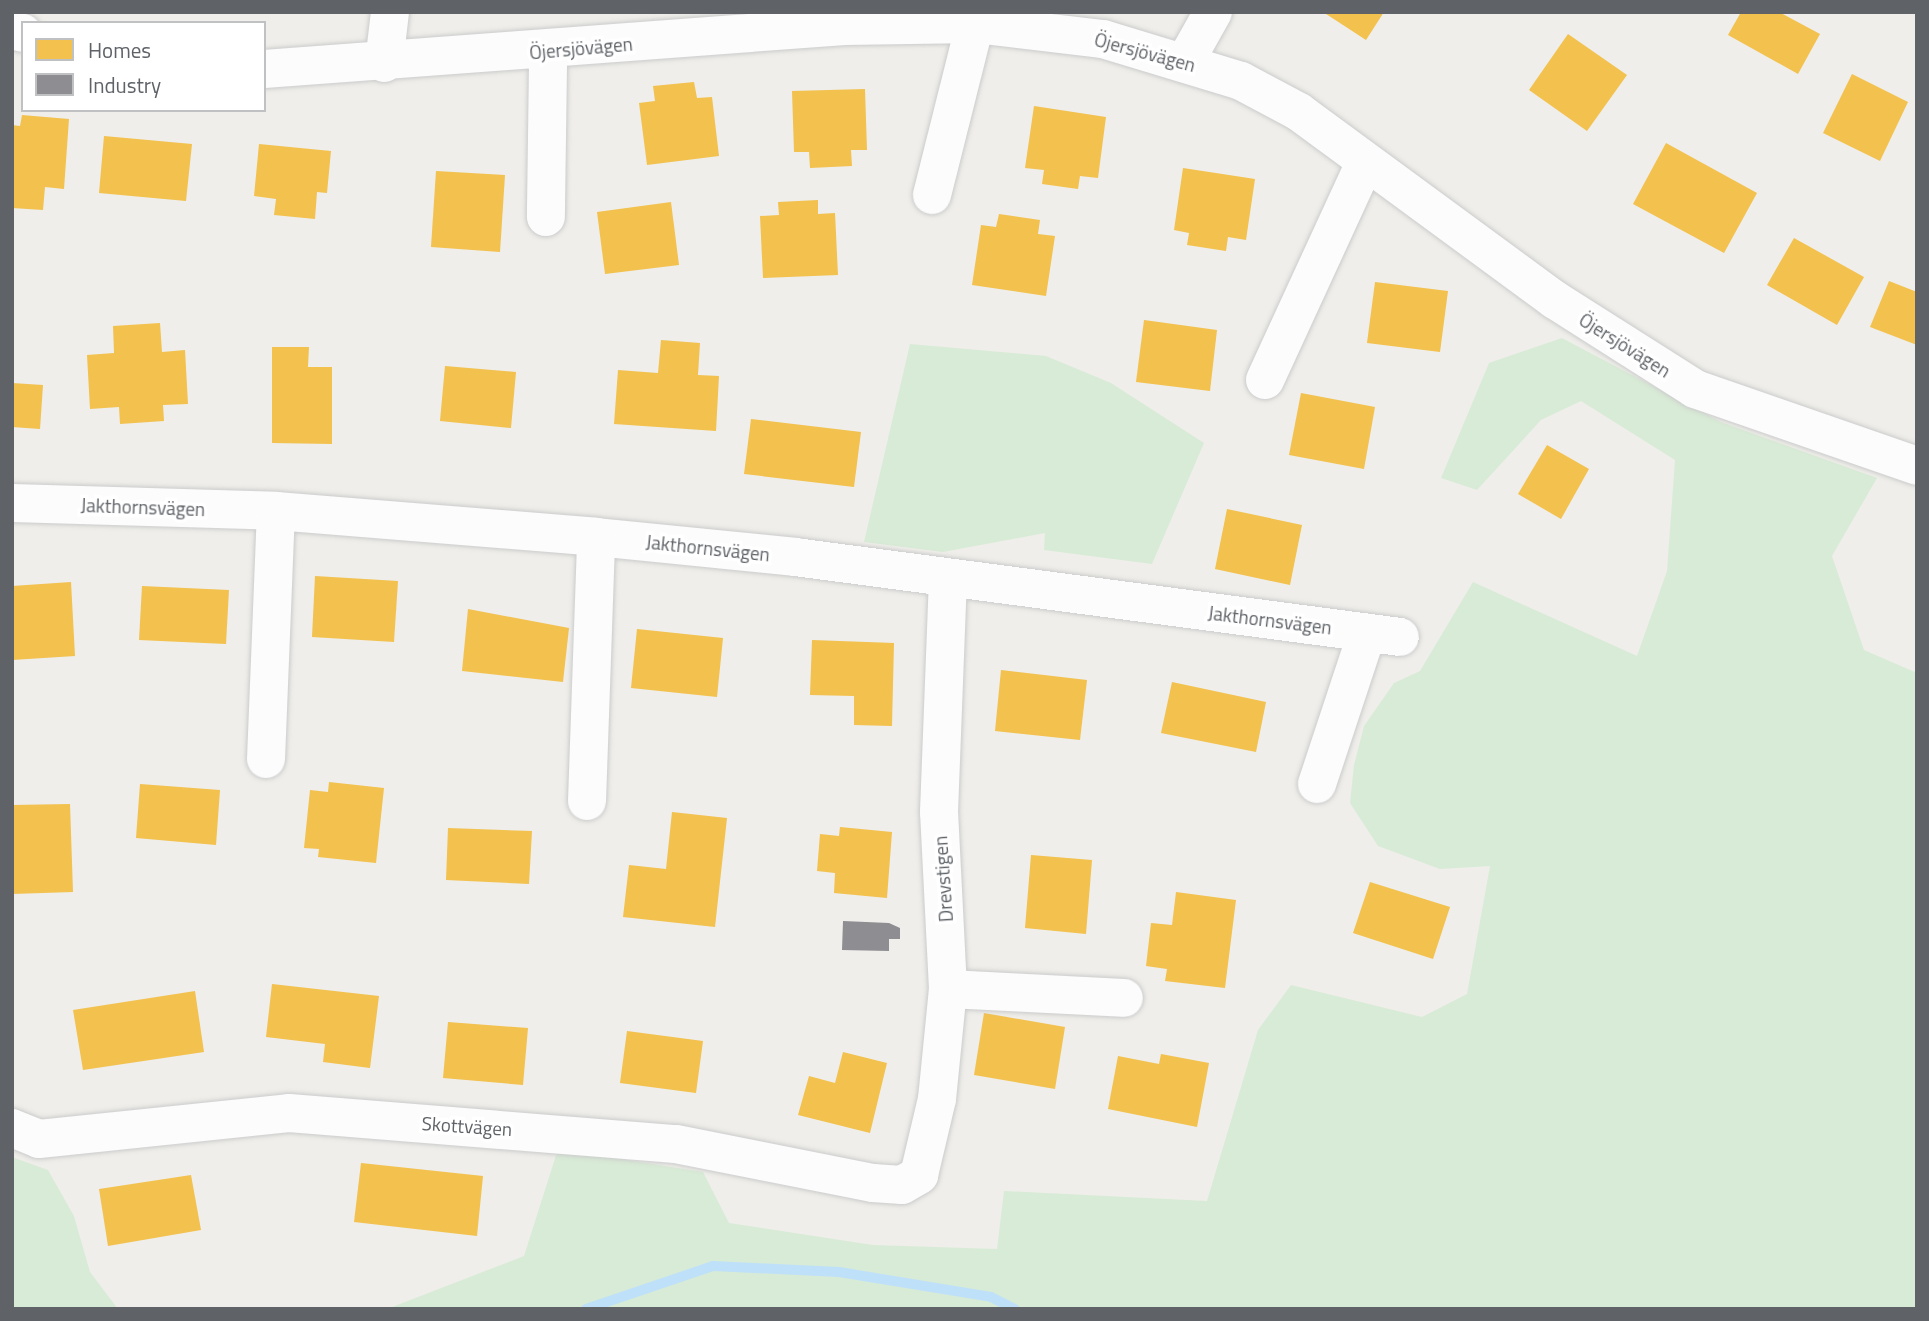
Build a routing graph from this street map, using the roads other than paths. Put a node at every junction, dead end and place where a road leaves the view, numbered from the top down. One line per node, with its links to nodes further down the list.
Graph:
1 (390, 12): 7 (street)
2 (1213, 12): 6 (street)
3 (795, 21): 4 (street, Öjersjövägen); 5 (street, Öjersjövägen)
4 (975, 24): 6 (street, Öjersjövägen); 10 (street)
5 (542, 52): 7 (street, Öjersjövägen); 11 (street)
6 (1185, 61): 9 (street, Öjersjövägen)
7 (384, 63): 8 (street, Öjersjövägen)
8 (266, 69)
9 (1365, 163): 12 (street); 13 (street, Öjersjövägen)
10 (932, 195)
11 (546, 217)
12 (1265, 380)
13 (1917, 466)
14 (12, 503): 15 (street, Jakthornsvägen)
15 (276, 511): 16 (street, Jakthornsvägen); 18 (street)
16 (596, 537): 17 (street, Jakthornsvägen); 20 (street)
17 (948, 580): 19 (street, Jakthornsvägen); 21 (street, Drevstigen)
18 (266, 759)
19 (1317, 784)
20 (587, 801)
21 (948, 989): 22 (street); 24 (street, Drevstigen)
22 (1124, 998)
23 (12, 1128): 24 (street, Skottvägen)
24 (919, 1175)

